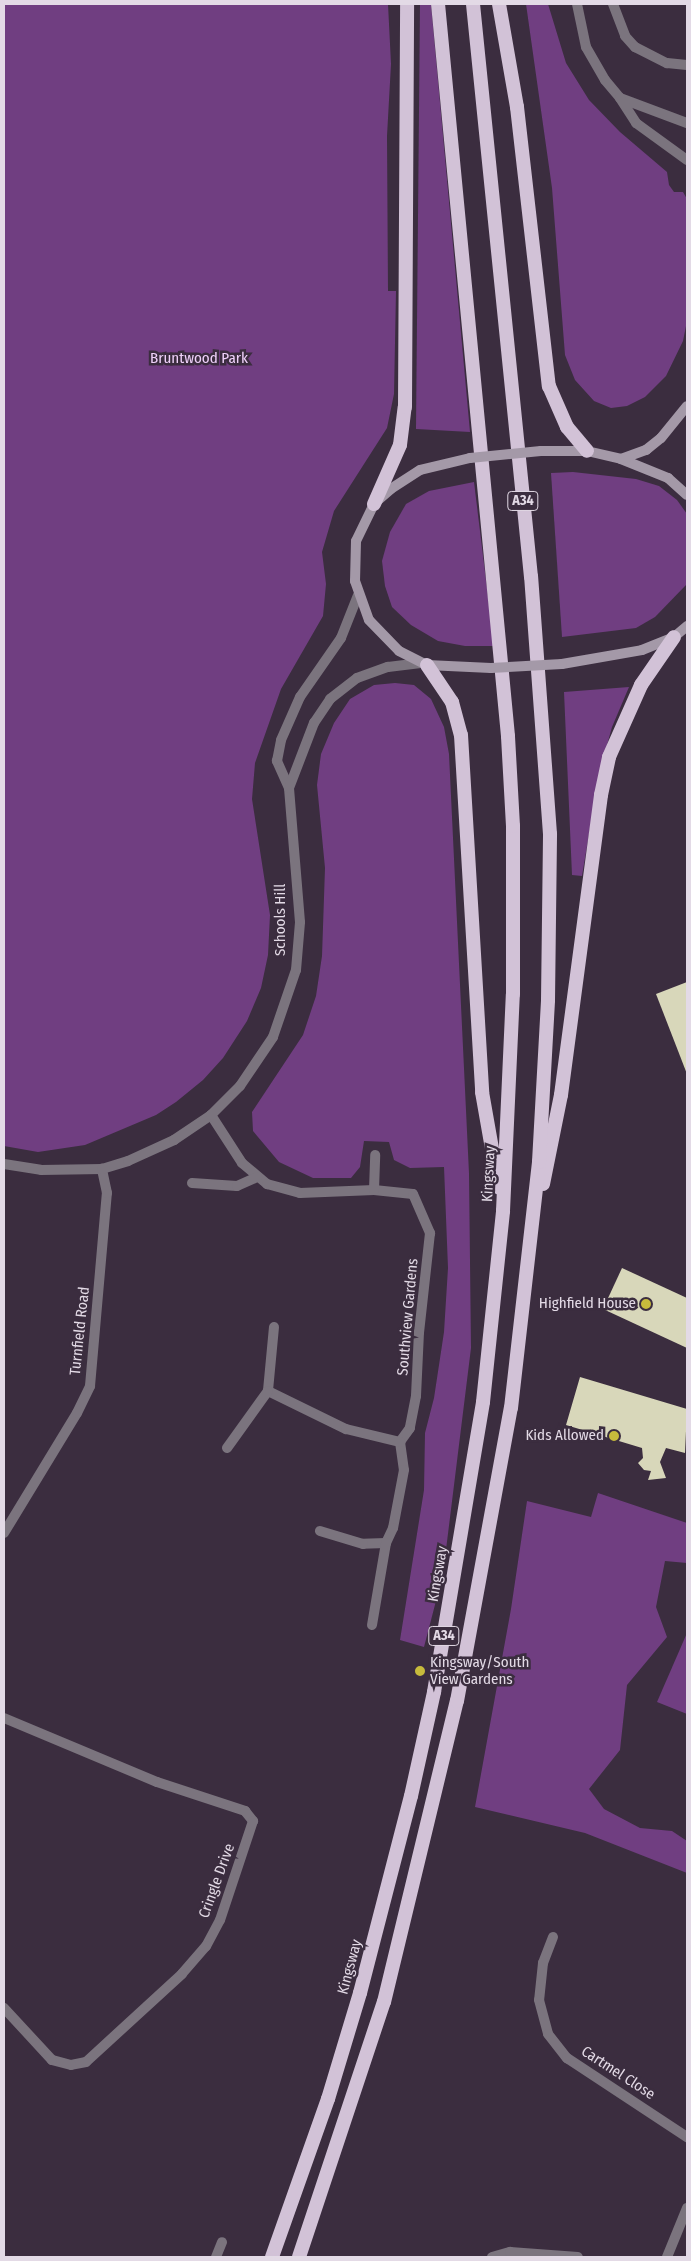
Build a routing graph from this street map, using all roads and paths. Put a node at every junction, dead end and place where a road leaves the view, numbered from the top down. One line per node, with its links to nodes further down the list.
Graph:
1 (407, 4): 15 (highway)
2 (438, 4): 28 (highway, Kingsway / A34)
3 (474, 4): 29 (highway, A34)
4 (499, 4): 12 (highway)
5 (577, 4): 8 (street)
6 (613, 4): 7 (street)
7 (687, 65)
8 (620, 98): 9 (street); 10 (street)
9 (687, 122)
10 (687, 160)
11 (687, 406): 13 (main road)
12 (587, 451): 13 (main road); 15 (main road, bridge)
13 (621, 459): 14 (main road)
14 (687, 495)
15 (374, 504): 16 (main road)
16 (358, 596): 19 (main road); 20 (street, Schools Hill)
17 (687, 626): 18 (main road)
18 (674, 637): 19 (main road, bridge); 29 (highway)
19 (424, 664): 20 (street, Schools Hill); 28 (highway)
20 (289, 788): 21 (street, Schools Hill)
21 (211, 1115): 24 (street, Schools Hill); 25 (street)
22 (375, 1155): 27 (street)
23 (4, 1164): 24 (street, Schools Hill)
24 (102, 1169): 35 (street, Turnfield Road)
25 (257, 1177): 26 (street); 27 (street)
26 (192, 1183)
27 (374, 1190): 32 (street, Southview Gardens)
28 (503, 1211): 45 (highway, Kingsway / A34)
29 (534, 1219): 46 (highway, A34)
30 (274, 1327): 31 (street)
31 (268, 1391): 32 (street); 33 (street)
32 (400, 1442): 36 (street)
33 (227, 1448)
34 (320, 1531): 36 (street)
35 (4, 1533)
36 (386, 1543): 37 (street)
37 (372, 1625)
38 (4, 1718): 40 (street, Cringle Drive)
39 (553, 1937): 41 (street, Cartmel Close)
40 (4, 2008)
41 (687, 2137)
42 (687, 2208): 49 (street)
43 (222, 2242): 44 (street)
44 (216, 2257)
45 (272, 2257)
46 (299, 2257)
47 (492, 2257): 48 (street)
48 (578, 2257)
49 (667, 2257)

